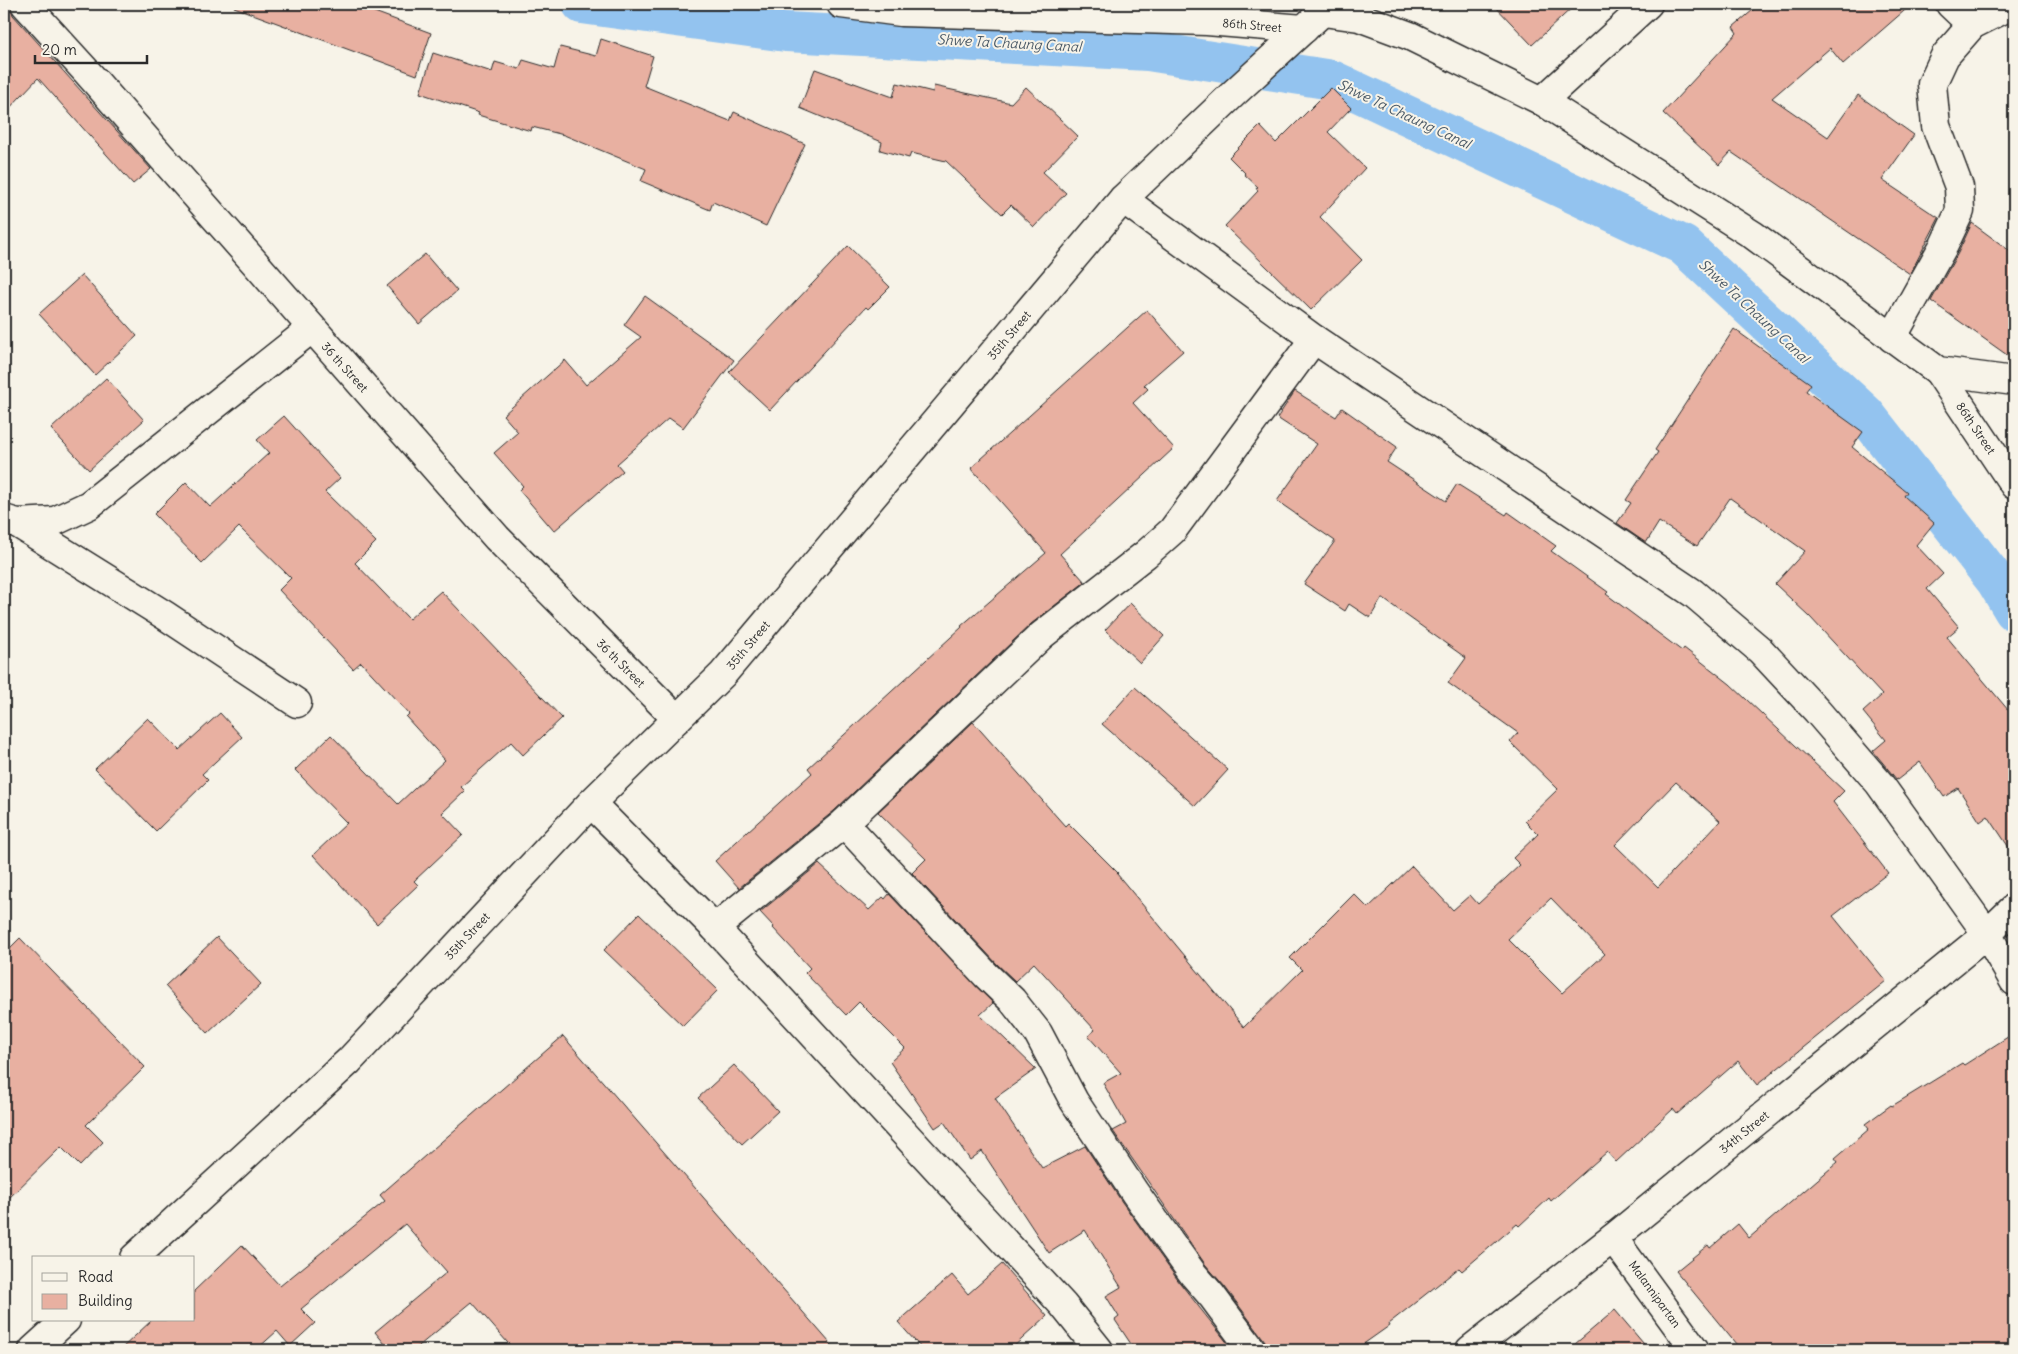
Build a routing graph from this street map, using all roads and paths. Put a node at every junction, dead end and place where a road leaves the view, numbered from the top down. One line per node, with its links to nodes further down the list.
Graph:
1 (25, 4): 10 (street, 36 th Street)
2 (842, 4): 6 (street, 86th Street)
3 (1648, 4): 8 (street)
4 (1950, 4): 7 (street)
5 (2014, 4): 7 (street)
6 (1319, 15): 8 (street, 86th Street); 9 (street, 35th Street)
7 (1972, 25): 11 (street)
8 (1542, 101): 11 (street, 86th Street)
9 (1123, 199): 12 (street); 18 (street, 35th Street)
10 (311, 329): 16 (street); 18 (street, 36 th Street)
11 (1892, 338): 13 (street, 86th Street)
12 (1314, 339): 20 (street); 23 (street)
13 (1938, 371): 14 (street); 15 (street, 86th Street)
14 (2014, 381)
15 (2014, 485)
16 (10, 521): 17 (street)
17 (297, 704)
18 (677, 719): 19 (street, 35th Street)
19 (591, 803): 22 (street); 26 (street, 35th Street)
20 (844, 823): 22 (street); 30 (street)
21 (2014, 908): 23 (street, 34th Street)
22 (715, 928): 29 (street)
23 (1987, 934): 24 (street); 25 (street, 34th Street)
24 (2014, 981)
25 (1614, 1238): 31 (street, 34th Street); 32 (street, Malannipartan)
26 (136, 1256)
27 (64, 1322): 28 (street)
28 (33, 1350)
29 (1099, 1350)
30 (1252, 1350)
31 (1470, 1350)
32 (1695, 1350)

